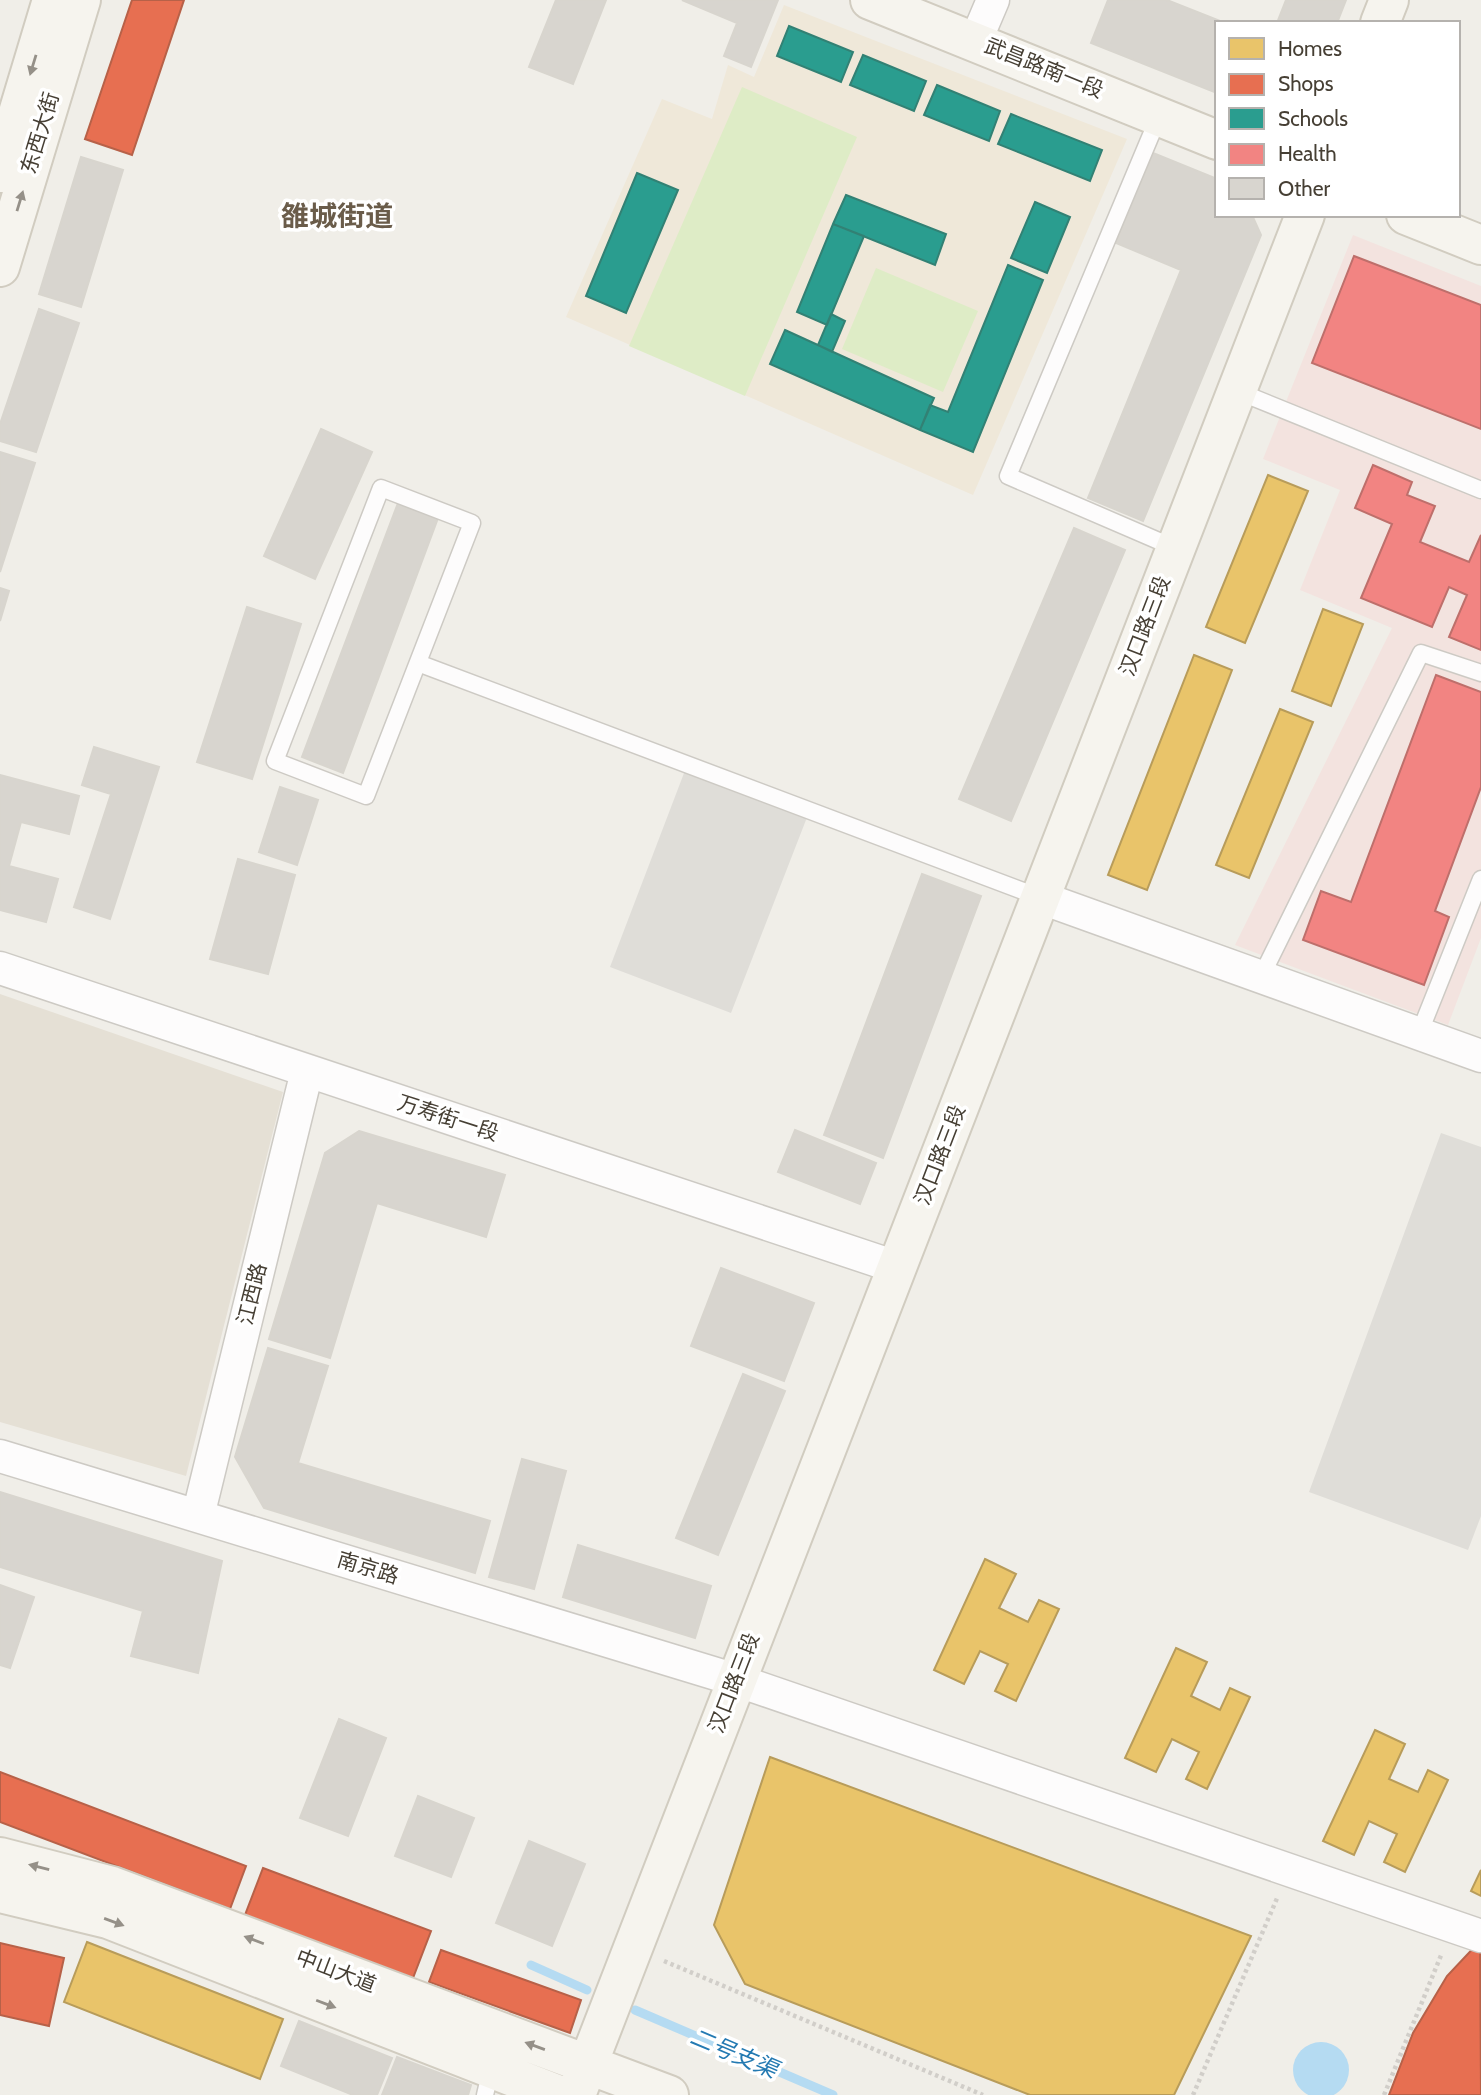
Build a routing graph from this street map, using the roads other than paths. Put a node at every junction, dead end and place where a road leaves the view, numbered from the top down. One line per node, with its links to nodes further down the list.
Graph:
1 (52, 0): 10 (street, 东西大街, one-way to 10)
2 (80, 0): 14 (street, 东西大街, one-way to 2)
3 (870, 0): 7 (street, 武昌路南一段)
4 (993, 0): 7 (street)
5 (1389, 0): 6 (street)
6 (1381, 21)
7 (976, 40): 8 (street, 武昌路南一段)
8 (1159, 116): 9 (street, 武昌路南一段); 17 (lane)
9 (1215, 138)
10 (0, 173)
11 (1304, 217): 15 (street, 汉口路三段)
12 (1411, 217): 13 (street)
13 (1481, 245)
14 (0, 267)
15 (1237, 391): 16 (lane); 17 (street, 汉口路三段)
16 (1481, 490)
17 (1175, 548): 21 (street, 汉口路三段)
18 (418, 663): 18 (lane); 21 (lane)
19 (1481, 673): 23 (lane)
20 (1481, 880): 24 (lane)
21 (1039, 897): 23 (street); 27 (street, 汉口路三段)
22 (0, 968): 26 (street, 万寿街一段)
23 (1261, 977): 24 (street)
24 (1419, 1034): 25 (street)
25 (1481, 1056)
26 (307, 1071): 27 (street, 万寿街一段); 29 (street, 江西路)
27 (896, 1267): 30 (street, 汉口路三段)
28 (0, 1456): 29 (street, 南京路)
29 (198, 1517): 30 (street, 南京路)
30 (736, 1680): 33 (street, 南京路); 34 (street, 汉口路三段)
31 (0, 1857): 34 (street, 中山大道, one-way to 31)
32 (0, 1893): 35 (street, 中山大道, one-way to 35)
33 (1467, 1932)
34 (581, 2080): 37 (street, 中山大道)
35 (488, 2082): 36 (street, 中山大道)
36 (559, 2095)
37 (668, 2095)

